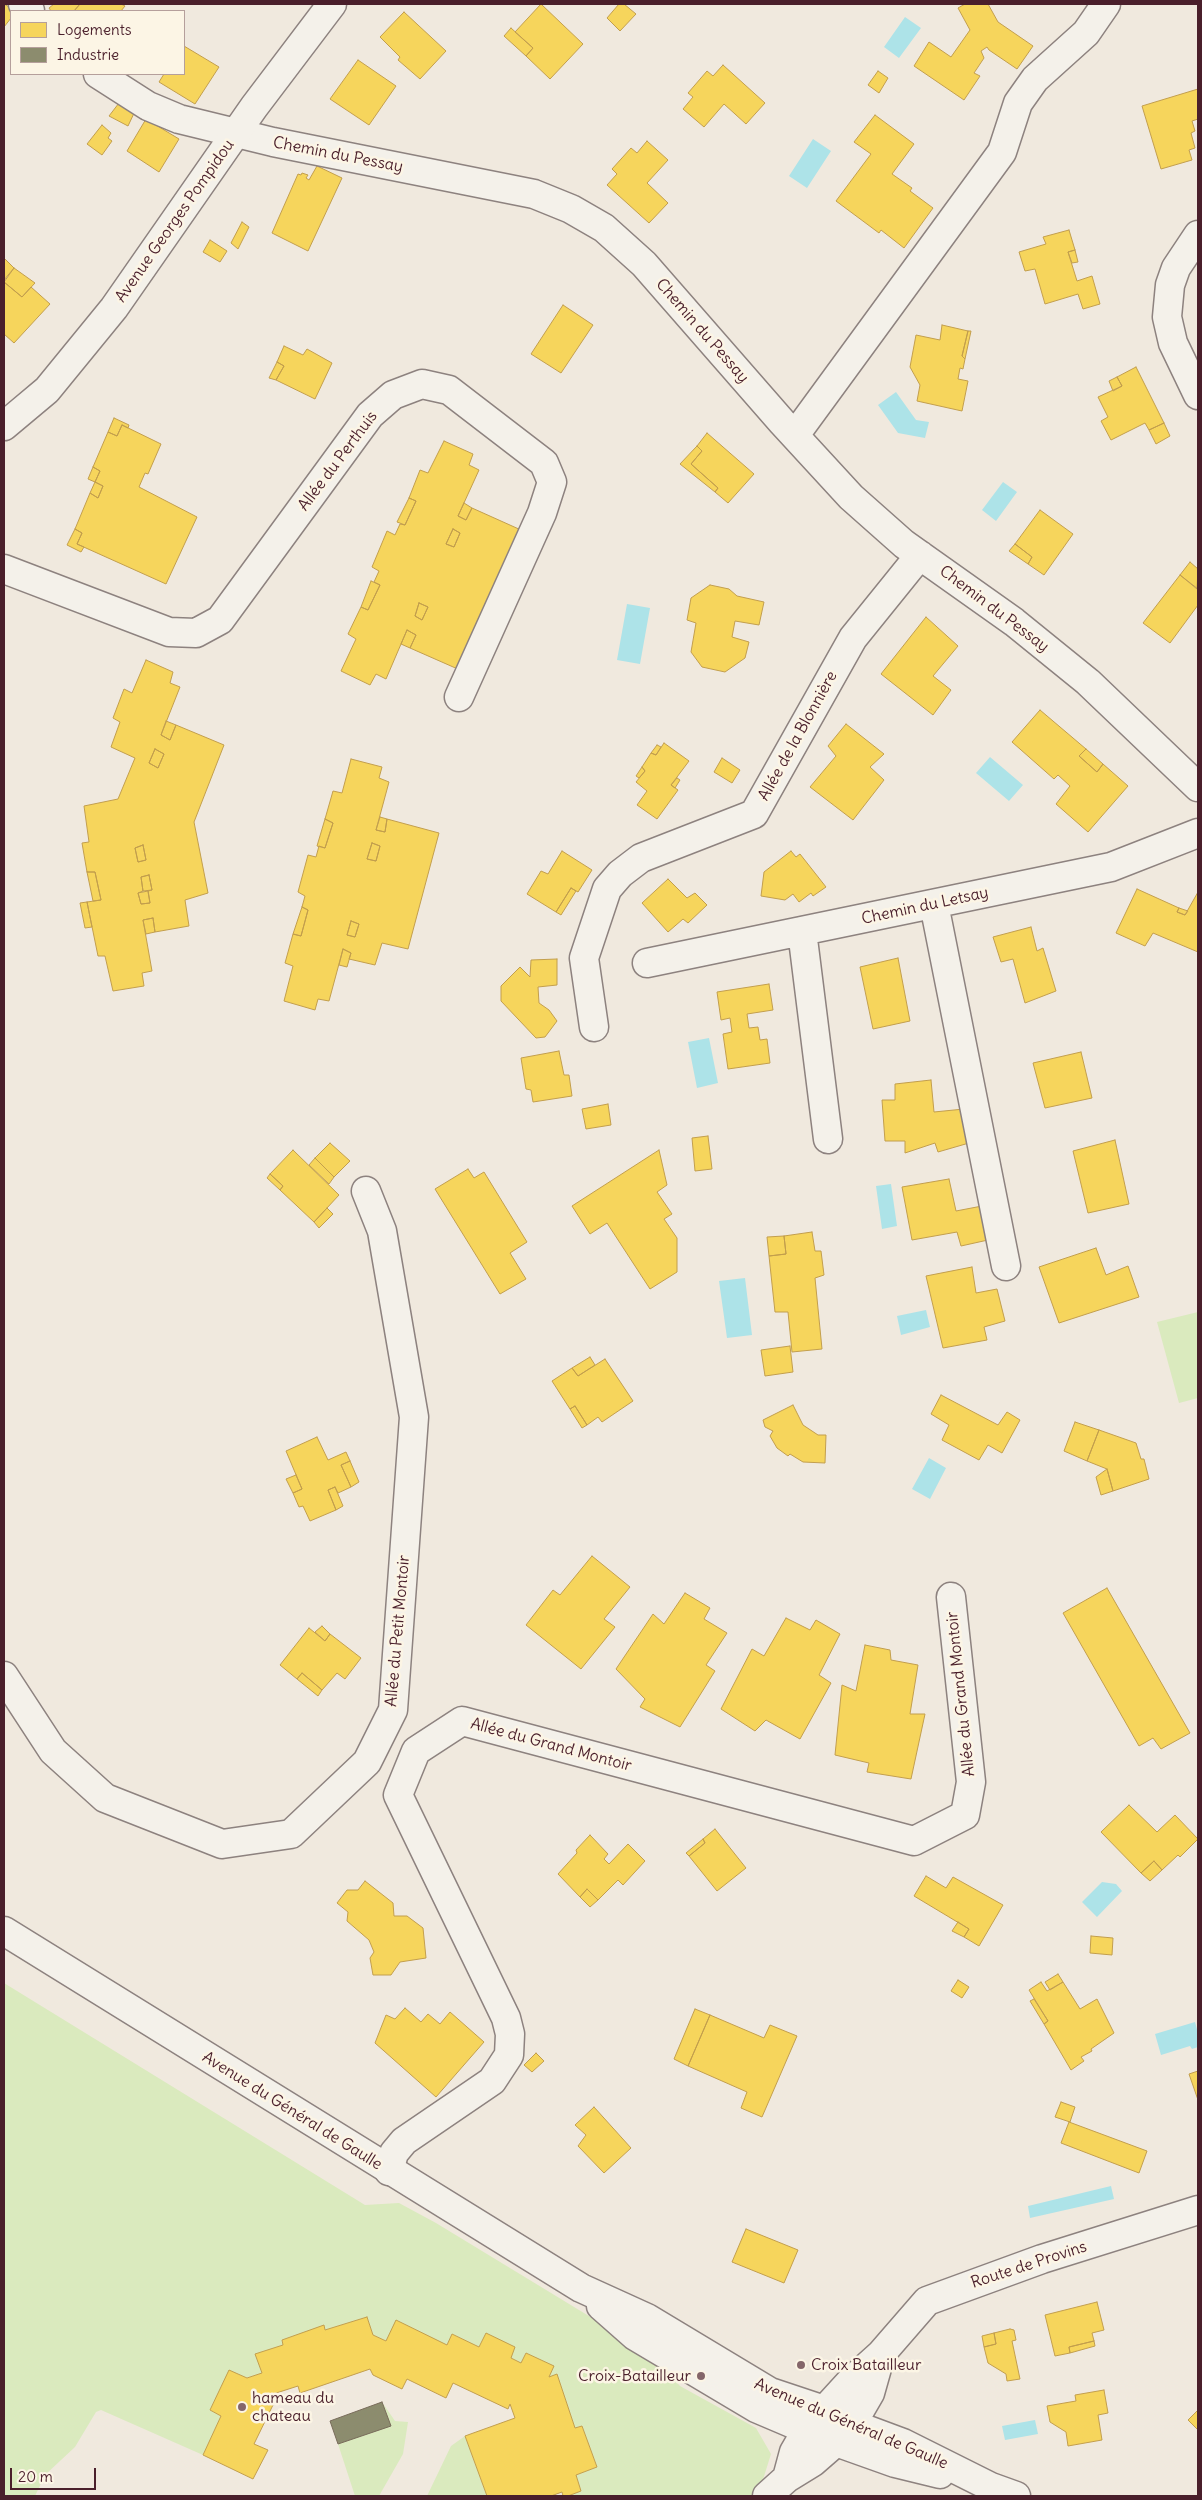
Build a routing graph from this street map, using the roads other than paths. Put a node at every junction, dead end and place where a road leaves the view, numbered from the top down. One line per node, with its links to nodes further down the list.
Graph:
1 (332, 4): 4 (street, Avenue Georges Pompidou)
2 (1106, 4): 8 (street)
3 (100, 75): 4 (street, Chemin du Pessay)
4 (236, 135): 7 (street, Avenue Georges Pompidou); 8 (street, Chemin du Pessay)
5 (1198, 235): 6 (street)
6 (1198, 395)
7 (4, 426)
8 (794, 435): 9 (street, Chemin du Pessay)
9 (920, 556): 12 (street, Chemin du Pessay); 17 (street, Allée de la Blonnière)
10 (4, 569): 11 (street, Allée du Perthuis)
11 (459, 697)
12 (1198, 787)
13 (1198, 832): 14 (street, Chemin du Letsay)
14 (934, 904): 15 (street, Chemin du Letsay); 20 (street)
15 (802, 931): 16 (street, Chemin du Letsay); 18 (street)
16 (647, 963)
17 (594, 1027)
18 (828, 1138)
19 (366, 1191): 22 (street, Allée du Petit Montoir)
20 (1006, 1266)
21 (951, 1597): 24 (street, Allée du Grand Montoir)
22 (4, 1676)
23 (4, 1931): 24 (street, Avenue du Général de Gaulle)
24 (389, 2171): 27 (street, Avenue du Général de Gaulle)
25 (1198, 2210): 26 (street, Route de Provins)
26 (881, 2354): 27 (street, Route de Provins); 28 (street, Route de Provins)
27 (816, 2419): 28 (street, Avenue du Général de Gaulle); 29 (street, Route de Provins)
28 (844, 2433): 29 (street, Route de Provins); 30 (street, Avenue du Général de Gaulle)
29 (777, 2487)
30 (1016, 2496)

